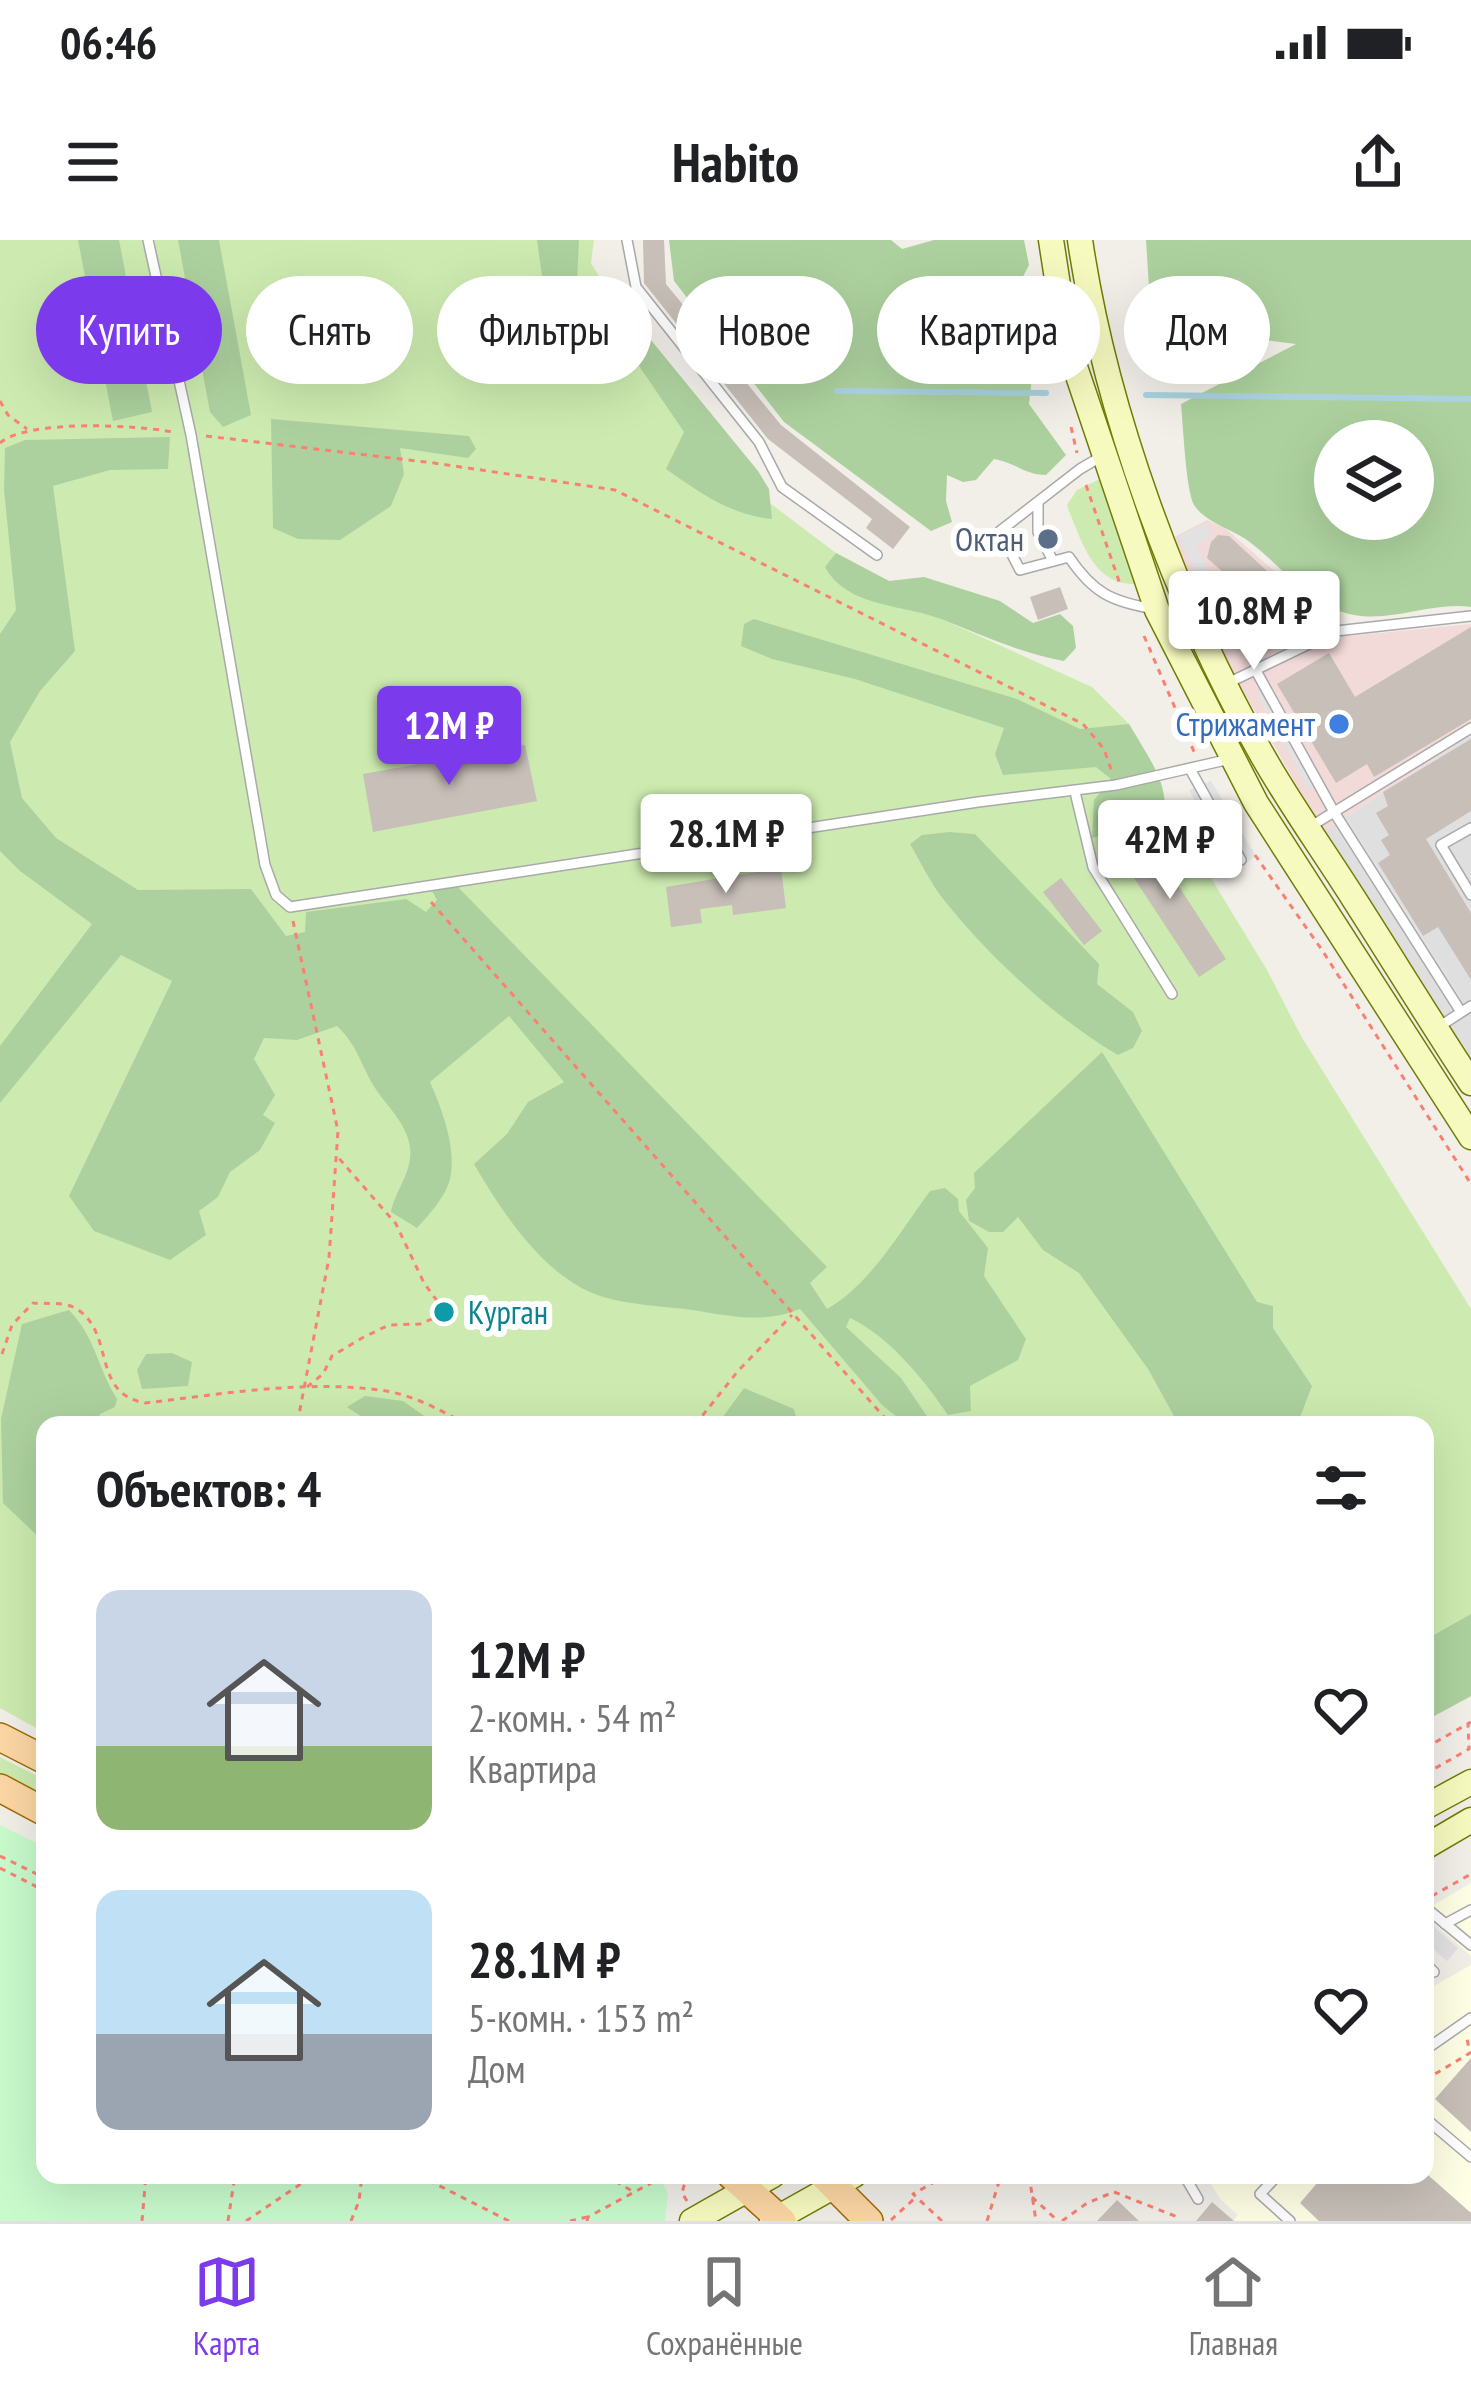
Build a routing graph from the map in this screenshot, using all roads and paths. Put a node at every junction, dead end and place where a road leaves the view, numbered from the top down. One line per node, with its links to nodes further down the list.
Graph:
1 (148, 240): 7 (lane)
2 (627, 240): 11 (lane)
3 (1051, 240): 9 (main road)
4 (1080, 240): 16 (main road)
5 (0, 401): 6 (path)
6 (27, 430): 7 (path); 8 (path)
7 (191, 435): 20 (path); 28 (lane)
8 (0, 443)
9 (1104, 455): 10 (lane); 13 (main road)
10 (1038, 505): 12 (lane); 12 (lane)
11 (878, 555)
12 (1052, 559): 13 (lane)
13 (1157, 610): 18 (main road)
14 (1471, 616): 15 (lane)
15 (1255, 669): 16 (lane); 22 (lane)
16 (1226, 684): 23 (main road)
17 (1471, 728): 22 (lane)
18 (1230, 759): 19 (lane); 34 (main road)
19 (1190, 770): 20 (lane); 25 (lane)
20 (1116, 785): 21 (lane)
21 (1075, 792): 26 (lane); 29 (lane)
22 (1334, 812): 23 (lane); 30 (lane)
23 (1308, 828): 31 (main road)
24 (1471, 828): 27 (lane)
25 (1241, 860)
26 (418, 887): 28 (lane); 36 (path)
27 (1471, 895)
28 (290, 907): 35 (path)
29 (1172, 994)
30 (1466, 1009): 31 (lane)
31 (1436, 1029): 32 (main road)
32 (1462, 1052): 33 (main road)
33 (1471, 1083)
34 (1471, 1136)
35 (336, 1155): 38 (path); 38 (path)
36 (794, 1314): 41 (path); 42 (path)
37 (2, 1354): 38 (path)
38 (305, 1388): 39 (path); 40 (path)
39 (299, 1416)
40 (452, 1416)
41 (701, 1416)
42 (883, 1416)
43 (1469, 1723): 45 (path); 46 (path)
44 (0, 1737): 47 (main road)
45 (1434, 1743)
46 (1470, 1744): 48 (path)
47 (36, 1755)
48 (1434, 1769)
49 (1471, 1781): 51 (main road)
50 (0, 1788): 52 (main road)
51 (1434, 1803)
52 (36, 1807)
53 (1471, 1820): 54 (main road)
54 (1434, 1841)
55 (0, 1856): 57 (path)
56 (0, 1868): 59 (path)
57 (36, 1874)
58 (1471, 1874): 60 (path)
59 (36, 1886)
60 (1434, 1898)
61 (1471, 1910): 63 (lane)
62 (1434, 1913): 63 (lane)
63 (1445, 1924): 64 (lane)
64 (1471, 1945)
65 (1467, 2022): 66 (lane); 67 (path)
66 (1434, 2044)
67 (1434, 2075)
68 (1434, 2126): 69 (lane)
69 (1471, 2157)
70 (145, 2184): 94 (path)
71 (234, 2184): 95 (path)
72 (301, 2184): 96 (path)
73 (361, 2184): 97 (path)
74 (436, 2184): 98 (path)
75 (620, 2184): 86 (path)
76 (648, 2184): 86 (path)
77 (737, 2184): 100 (main road)
78 (741, 2184): 93 (main road)
79 (830, 2184): 93 (main road)
80 (841, 2184): 101 (main road)
81 (931, 2184): 88 (path)
82 (998, 2184): 104 (path)
83 (1030, 2184): 87 (path)
84 (1189, 2184): 89 (lane)
85 (1269, 2184): 92 (lane)
86 (634, 2192): 91 (path)
87 (1031, 2196): 105 (path); 106 (path)
88 (916, 2197): 102 (path); 103 (path)
89 (1198, 2199)
90 (1180, 2218): 106 (path)
91 (588, 2219): 99 (path)
92 (1284, 2219)
93 (778, 2220)
94 (142, 2221)
95 (228, 2221)
96 (246, 2221)
97 (351, 2221)
98 (509, 2221)
99 (570, 2221)
100 (692, 2221)
101 (869, 2221)
102 (890, 2221)
103 (942, 2221)
104 (987, 2221)
105 (1036, 2221)
106 (1060, 2221)

